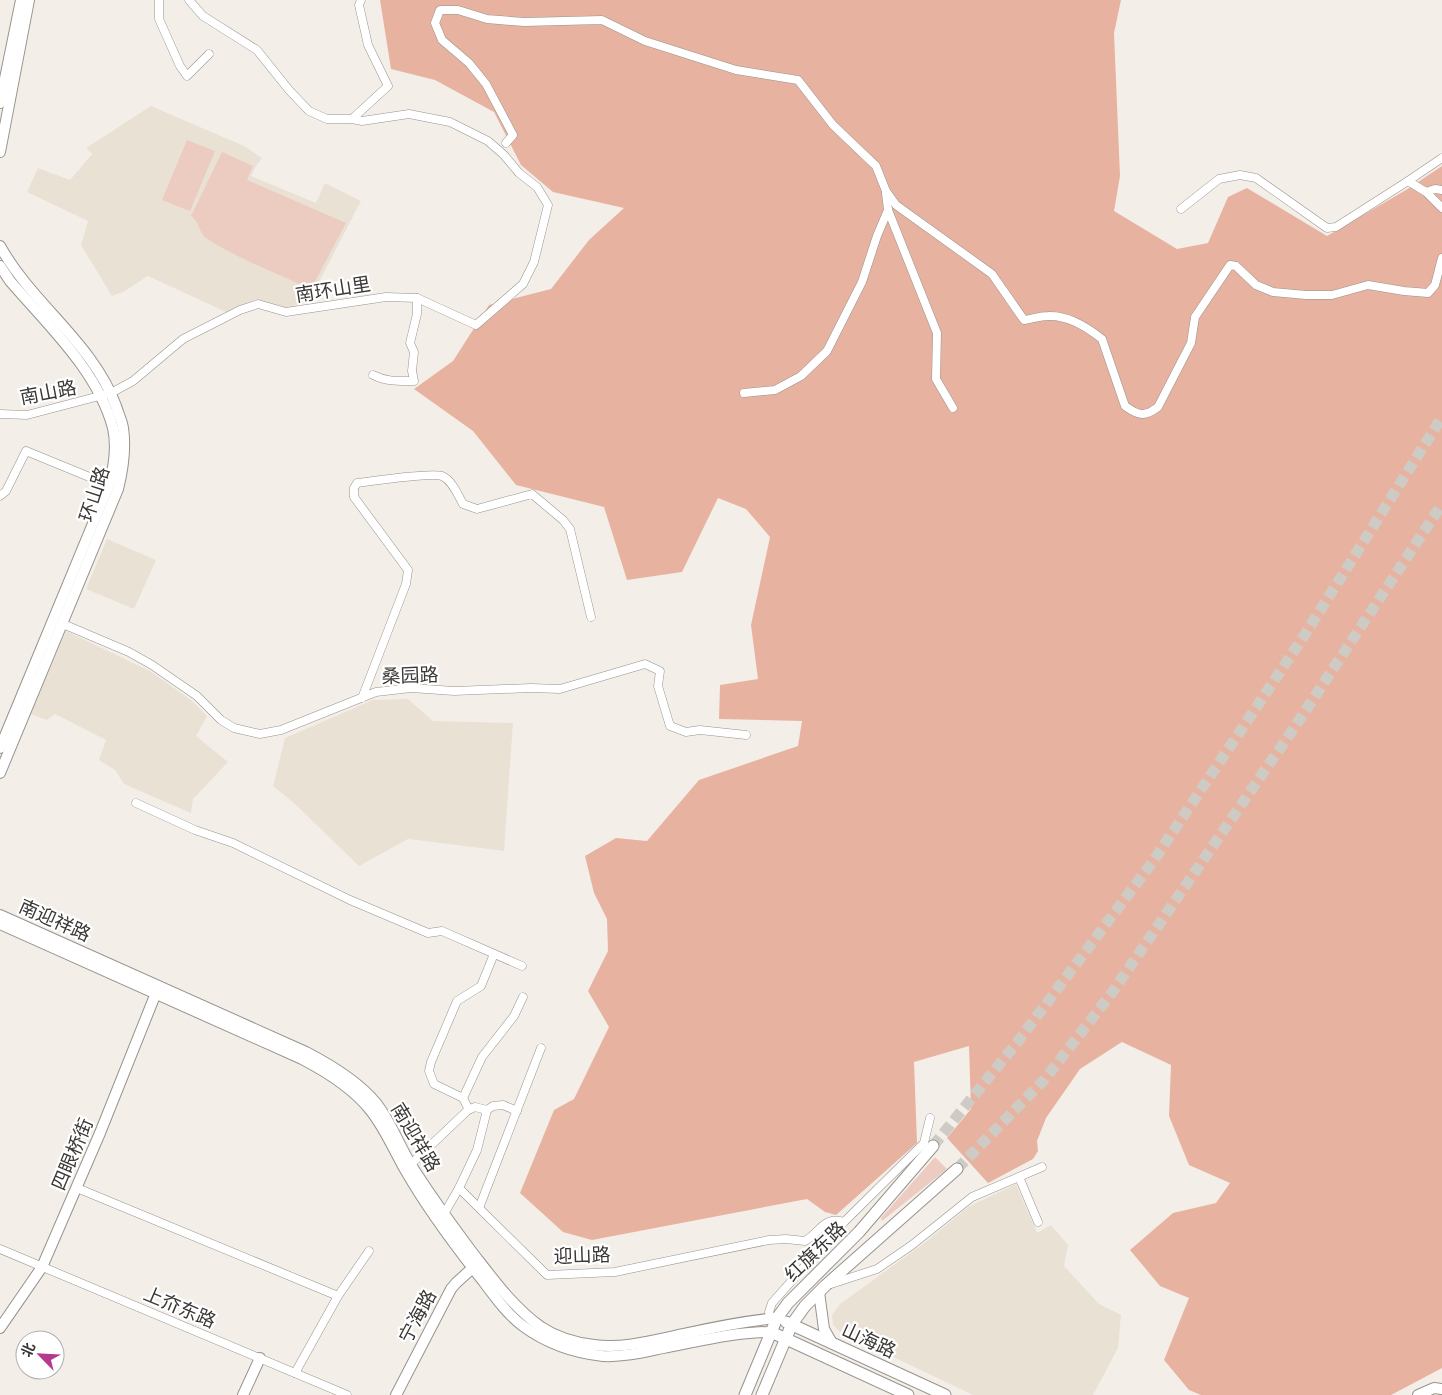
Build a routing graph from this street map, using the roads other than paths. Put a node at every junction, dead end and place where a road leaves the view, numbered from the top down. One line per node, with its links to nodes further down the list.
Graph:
1 (21, 0): 7 (main road)
2 (29, 0): 10 (main road)
3 (160, 0): 6 (street)
4 (189, 0): 8 (street)
5 (361, 0): 8 (street)
6 (209, 54)
7 (0, 103)
8 (352, 119): 22 (street)
9 (506, 143): 14 (street)
10 (0, 152)
11 (1442, 158): 12 (street)
12 (1408, 181): 15 (street); 17 (street)
13 (1442, 190): 15 (street)
14 (886, 191): 18 (street); 20 (street)
15 (1426, 192): 16 (street)
16 (1442, 208)
17 (1181, 209)
18 (888, 210): 24 (street); 26 (street)
19 (0, 246): 25 (main road, 环山路)
20 (1442, 258)
21 (0, 266): 25 (main road, 环山路)
22 (417, 298): 23 (street); 25 (street, 南环山里)
23 (374, 375)
24 (744, 393)
25 (106, 395): 27 (street, 南山路); 28 (main road, 环山路); 31 (main road, 环山路)
26 (953, 408)
27 (0, 414)
28 (109, 485): 29 (street); 34 (main road, 环山路)
29 (0, 496)
30 (591, 617): 32 (street)
31 (63, 624): 32 (street, 桑园路); 35 (main road, 环山路)
32 (362, 698): 33 (street, 桑园路)
33 (746, 734)
34 (0, 748)
35 (0, 773)
36 (136, 803): 39 (street)
37 (0, 915): 41 (main road, 南迎祥路)
38 (0, 924): 41 (main road, 南迎祥路)
39 (494, 954): 40 (street); 44 (street)
40 (522, 966)
41 (157, 989): 51 (main road, 南迎祥路); 54 (main road, 四眼桥街)
42 (523, 997): 44 (street)
43 (541, 1048): 47 (street, 迎山路)
44 (463, 1098): 45 (street)
45 (469, 1110): 46 (street); 51 (street)
46 (487, 1110): 47 (street); 55 (street)
47 (517, 1111): 58 (street, 迎山路)
48 (930, 1118): 58 (street)
49 (933, 1146): 66 (main road, 红旗东路)
50 (1042, 1167): 53 (street)
51 (408, 1168): 57 (main road, 南迎祥路); 62 (main road, 南迎祥路)
52 (957, 1169): 64 (main road, 红旗东路)
53 (1019, 1177): 59 (street); 64 (street)
54 (77, 1188): 63 (main road, 四眼桥街); 65 (street)
55 (459, 1188): 56 (street); 57 (street)
56 (477, 1206)
57 (444, 1214): 62 (main road, 南迎祥路)
58 (844, 1222): 66 (street)
59 (1038, 1222)
60 (0, 1249): 63 (street, 上夼东路)
61 (369, 1251): 65 (street)
62 (476, 1265): 66 (main road, 南迎祥路); 69 (main road, 南迎祥路); 77 (main road, 宁海路)
63 (42, 1267): 68 (main road, 四眼桥街); 72 (street, 上夼东路)
64 (822, 1289): 67 (main road, 红旗东路); 71 (main road)
65 (338, 1296): 73 (street)
66 (777, 1318): 67 (main road, 山海路); 69 (main road, 红旗东路)
67 (792, 1324): 70 (main road, 红旗东路); 71 (main road, 山海路)
68 (0, 1328)
69 (771, 1332): 70 (main road, 山海路); 78 (main road, 红旗东路)
70 (786, 1338): 79 (main road); 80 (main road, 山海路)
71 (832, 1343): 81 (main road, 山海路)
72 (260, 1358): 73 (street, 上夼东路); 75 (main road)
73 (295, 1373): 76 (street, 上夼东路)
74 (1442, 1389): 82 (main road)
75 (243, 1395)
76 (347, 1395)
77 (396, 1395)
78 (745, 1395)
79 (762, 1395)
80 (908, 1395)
81 (945, 1395)
82 (1418, 1395)

